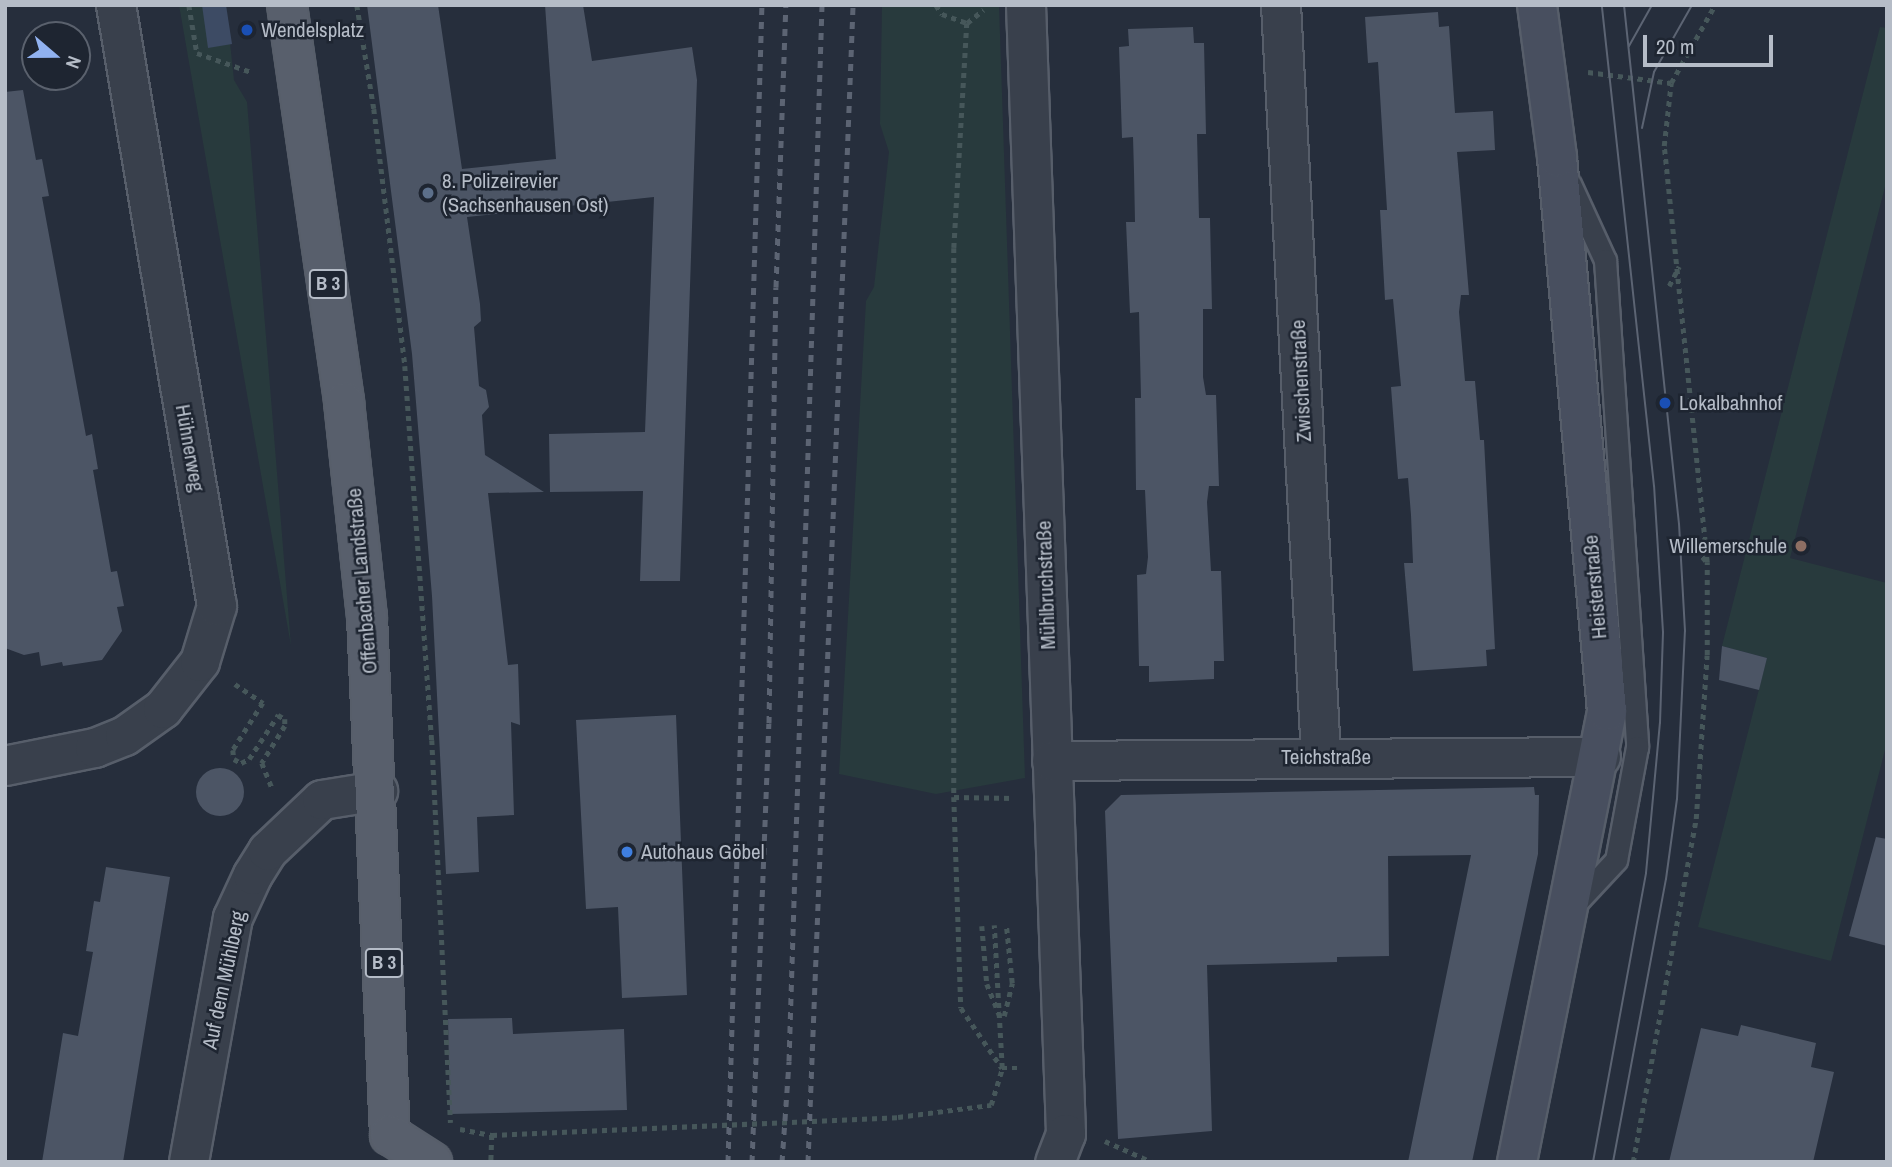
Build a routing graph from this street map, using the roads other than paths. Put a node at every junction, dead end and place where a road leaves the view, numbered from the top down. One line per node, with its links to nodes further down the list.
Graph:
1 (116, 5): 10 (street, Hühnerweg)
2 (287, 5): 11 (main road, Offenbacher Landstraße / B 3)
3 (1027, 5): 9 (street, Mühlbruchstraße)
4 (1281, 5): 7 (street, Zwischenstraße)
5 (1537, 5): 6 (street, Heisterstraße)
6 (1557, 157): 8 (street, Heisterstraße); 12 (lane)
7 (1321, 757): 8 (street, Teichstraße); 9 (street, Teichstraße)
8 (1601, 757): 12 (street, Heisterstraße)
9 (1052, 761): 16 (street, Mühlbruchstraße)
10 (5, 766)
11 (378, 791): 13 (main road, Offenbacher Landstraße / B 3); 14 (street, Auf dem Mühlberg)
12 (1567, 911): 17 (street, Heisterstraße)
13 (390, 1148): 15 (main road, B 3)
14 (189, 1162)
15 (432, 1162)
16 (1055, 1162)
17 (1517, 1162)

